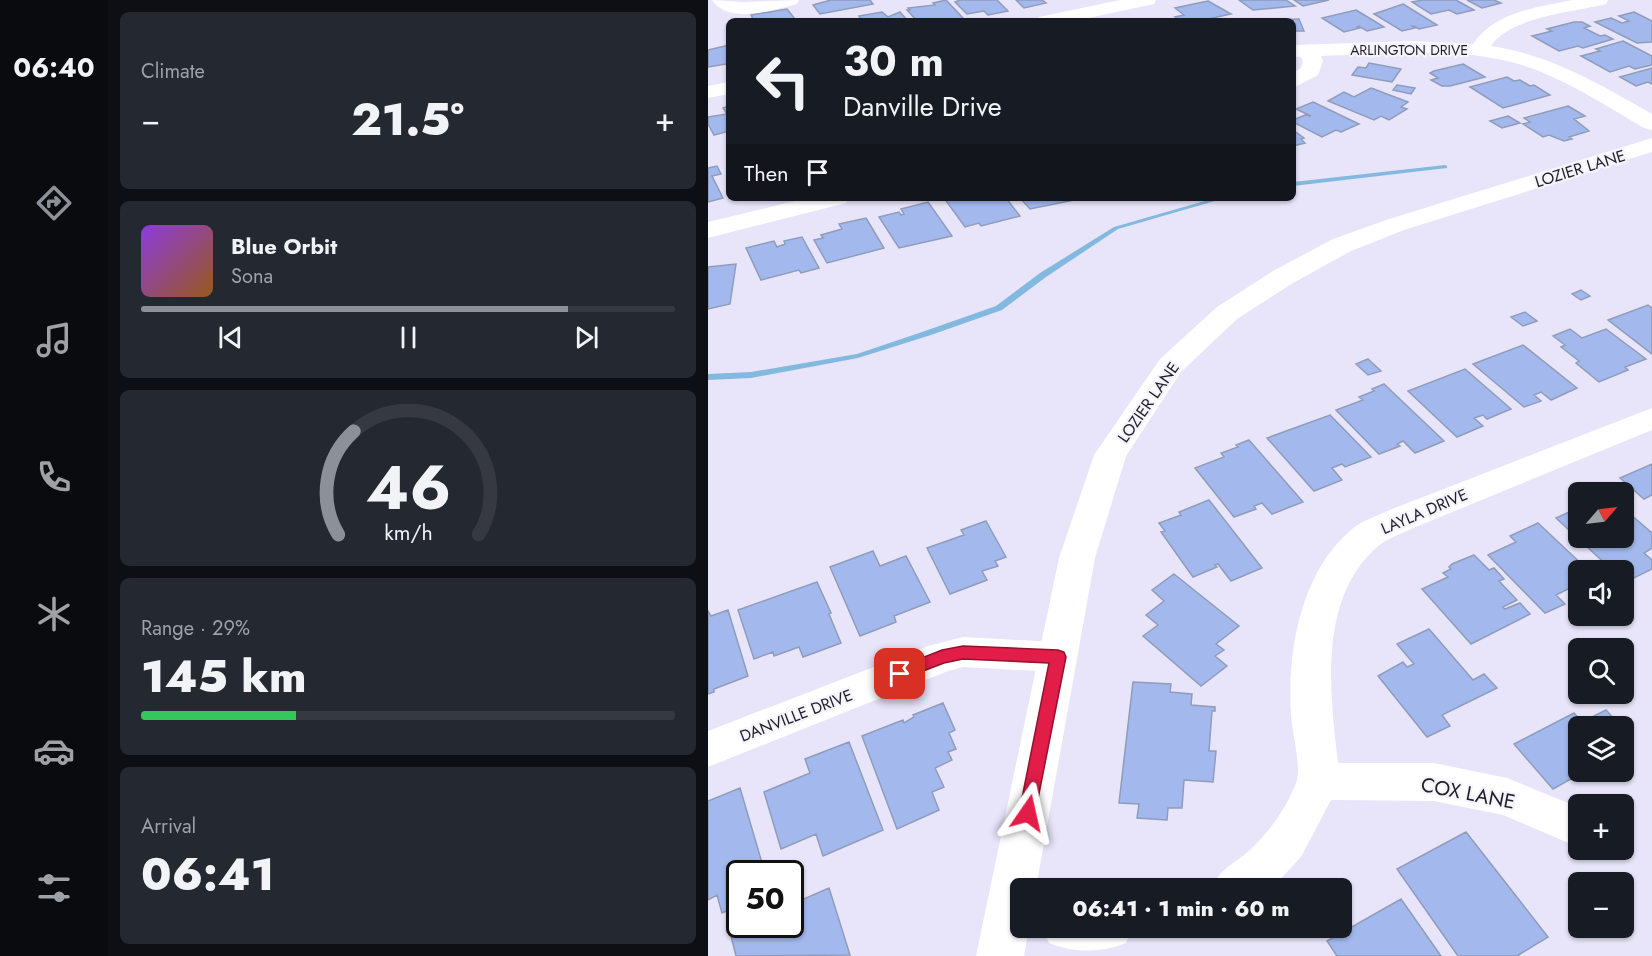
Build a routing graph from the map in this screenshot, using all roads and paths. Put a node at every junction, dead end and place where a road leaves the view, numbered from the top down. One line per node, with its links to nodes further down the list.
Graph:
1 (721, 0): 2 (street)
2 (790, 0)
3 (1147, 0): 5 (street)
4 (1599, 0): 8 (street)
5 (1104, 4): 6 (street); 7 (street)
6 (1056, 18)
7 (1123, 18)
8 (1479, 50): 9 (street, ARLINGTON DRIVE); 13 (street, ARLINGTON DRIVE)
9 (1301, 51): 10 (street)
10 (1296, 80)
11 (726, 89): 12 (street)
12 (708, 92)
13 (1652, 123)
14 (1652, 145): 18 (street, LOZIER LANE)
15 (825, 201): 16 (street)
16 (708, 230)
17 (1652, 417): 20 (street, LAYLA DRIVE)
18 (1058, 657): 19 (street, DANVILLE DRIVE); 23 (street, LOZIER LANE)
19 (708, 749)
20 (1318, 781): 21 (street, COX LANE); 22 (street)
21 (1568, 823)
22 (1251, 878)
23 (1009, 936)

